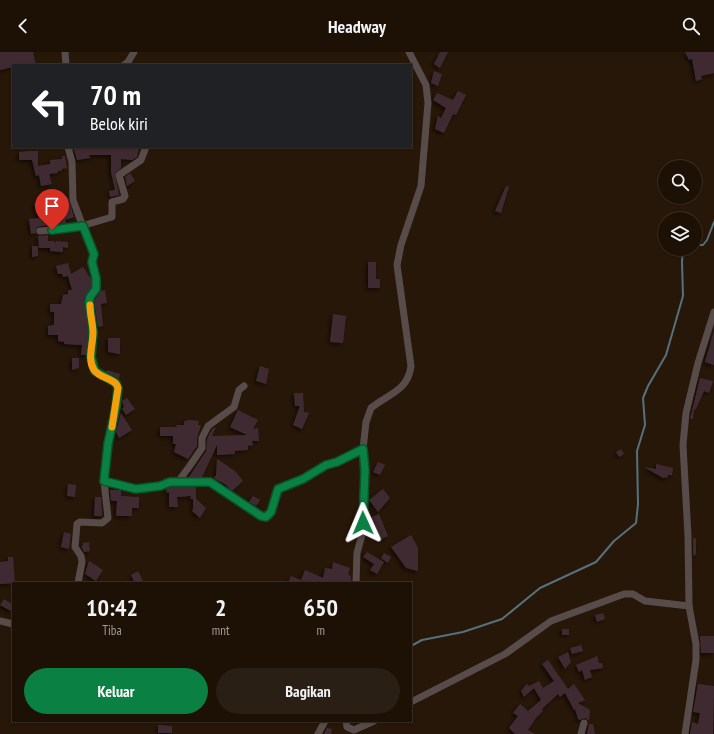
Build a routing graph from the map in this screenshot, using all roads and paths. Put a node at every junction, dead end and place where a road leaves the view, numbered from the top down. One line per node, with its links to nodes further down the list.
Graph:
1 (65, 52): 4 (street)
2 (134, 52): 5 (street)
3 (409, 52): 12 (street)
4 (66, 64)
5 (125, 64)
6 (68, 148): 8 (street)
7 (146, 148): 8 (street)
8 (83, 226): 9 (street); 13 (street)
9 (40, 231)
10 (714, 312): 17 (street)
11 (244, 386): 14 (street)
12 (363, 449): 14 (street); 16 (street)
13 (104, 481): 14 (street); 15 (street)
14 (177, 483)
15 (78, 582)
16 (356, 582)
17 (689, 606): 20 (street); 27 (street)
18 (0, 621): 19 (street)
19 (12, 624)
20 (412, 701)
21 (325, 722): 25 (street)
22 (346, 722): 23 (street)
23 (372, 722)
24 (584, 723): 26 (street)
25 (318, 734)
26 (581, 734)
27 (684, 734)

